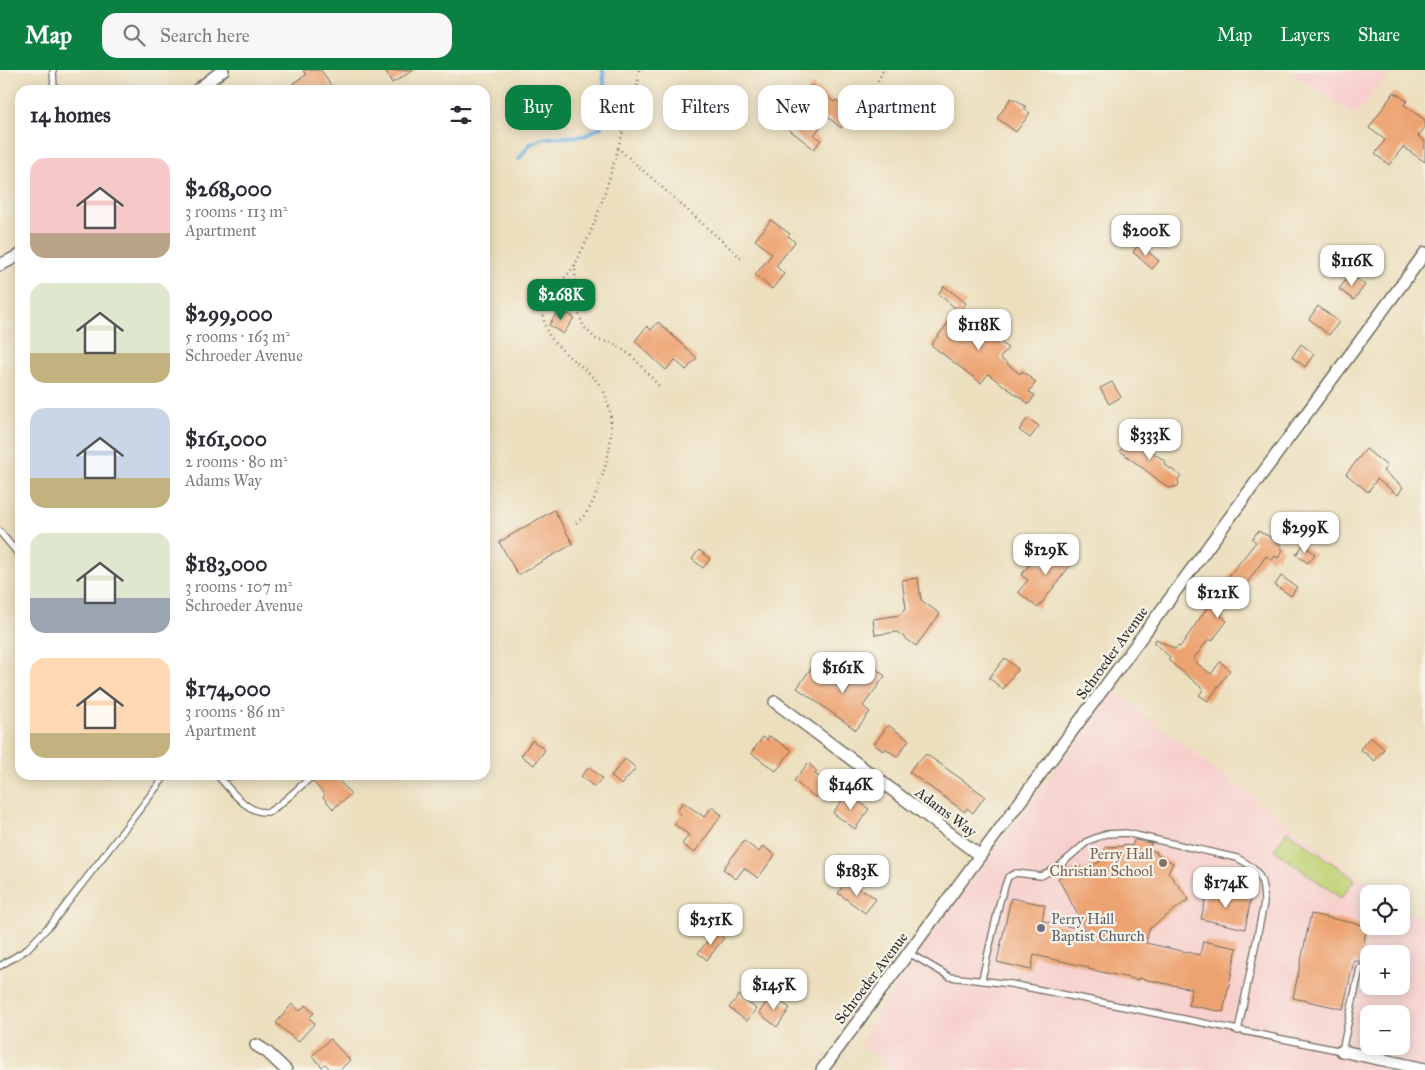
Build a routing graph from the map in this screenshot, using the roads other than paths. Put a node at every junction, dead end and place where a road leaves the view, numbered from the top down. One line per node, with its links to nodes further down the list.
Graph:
1 (53, 70): 3 (lane)
2 (223, 70): 4 (street)
3 (54, 85)
4 (204, 85)
5 (1425, 253): 14 (street, Schroeder Avenue)
6 (15, 258): 7 (street)
7 (0, 265)
8 (0, 532): 9 (lane)
9 (15, 550)
10 (775, 702): 14 (street, Adams Way)
11 (162, 780): 16 (lane)
12 (222, 780): 13 (lane)
13 (308, 780)
14 (979, 855): 15 (street, Schroeder Avenue)
15 (909, 953): 18 (lane); 23 (street, Schroeder Avenue)
16 (0, 966)
17 (1360, 968): 21 (lane)
18 (982, 979): 19 (lane); 19 (lane)
19 (1238, 1031): 21 (lane)
20 (256, 1045): 22 (street)
21 (1342, 1051): 24 (street)
22 (286, 1070)
23 (822, 1070)
24 (1425, 1070)

